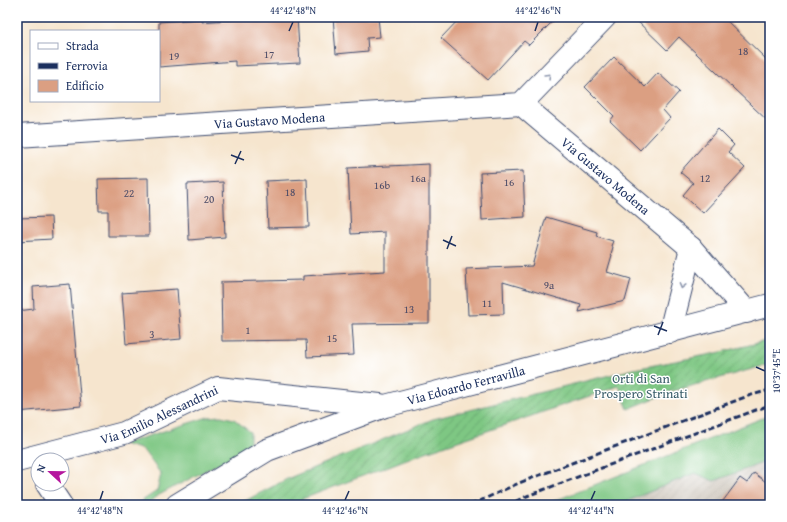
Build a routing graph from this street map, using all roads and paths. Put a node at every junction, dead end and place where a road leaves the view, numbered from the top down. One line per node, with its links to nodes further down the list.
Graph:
1 (605, 17): 2 (street, one-way to 1)
2 (521, 104): 3 (street, Via Gustavo Modena); 4 (street, Via Gustavo Modena)
3 (17, 136)
4 (691, 248): 6 (street, Via Gustavo Modena); 7 (street, one-way to 7)
5 (770, 305): 6 (street, Via Edoardo Ferravilla)
6 (747, 312): 7 (street, Via Edoardo Ferravilla)
7 (670, 332): 8 (street, Via Edoardo Ferravilla)
8 (385, 406): 9 (street, Via Emilio Alessandrini); 12 (street, Via Edoardo Ferravilla)
9 (28, 464)
10 (52, 492): 11 (street)
11 (61, 505)
12 (177, 505)

